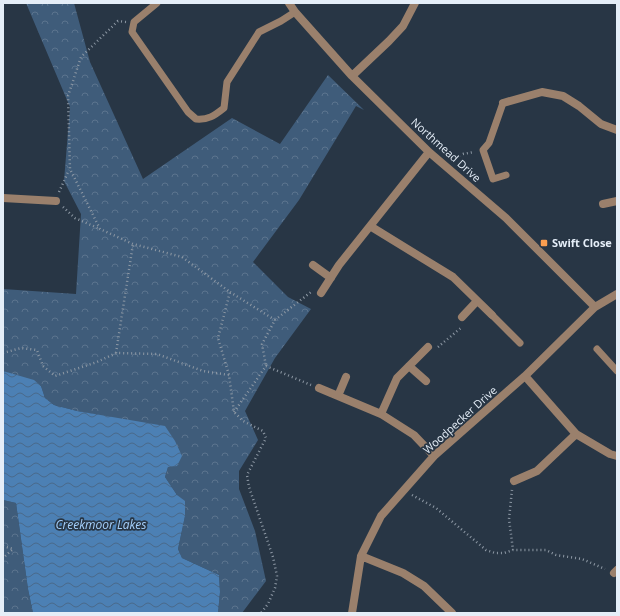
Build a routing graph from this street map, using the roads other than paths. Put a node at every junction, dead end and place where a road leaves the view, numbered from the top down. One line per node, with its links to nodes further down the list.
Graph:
1 (157, 3): 4 (lane)
2 (289, 3): 4 (street, Northmead Drive)
3 (415, 3): 5 (street)
4 (295, 12): 5 (street, Northmead Drive)
5 (352, 76): 8 (street, Northmead Drive)
6 (503, 103): 7 (street); 9 (lane)
7 (617, 130)
8 (429, 152): 14 (street); 20 (street, Northmead Drive)
9 (506, 175)
10 (3, 198): 12 (street)
11 (617, 200): 13 (street)
12 (56, 201)
13 (603, 204)
14 (370, 226): 16 (street); 19 (street)
15 (312, 265): 16 (street)
16 (331, 278): 17 (street)
17 (321, 293)
18 (617, 294): 20 (street, Woodpecker Drive)
19 (477, 301): 21 (street); 22 (street)
20 (595, 307): 28 (street, Woodpecker Drive)
21 (492, 315): 23 (lane)
22 (462, 317)
23 (520, 343)
24 (428, 346): 26 (street)
25 (597, 350): 27 (lane)
26 (409, 366): 30 (street); 33 (street)
27 (617, 371)
28 (525, 376): 34 (street); 35 (street, Woodpecker Drive)
29 (346, 377): 32 (street)
30 (426, 381)
31 (319, 388): 32 (street)
32 (338, 396): 33 (street)
33 (381, 414): 35 (street)
34 (576, 434): 36 (street); 37 (street)
35 (434, 456): 38 (street, Woodpecker Drive)
36 (617, 456)
37 (514, 481)
38 (361, 556): 39 (street, Woodpecker Drive); 40 (street)
39 (352, 613)
40 (452, 613)

